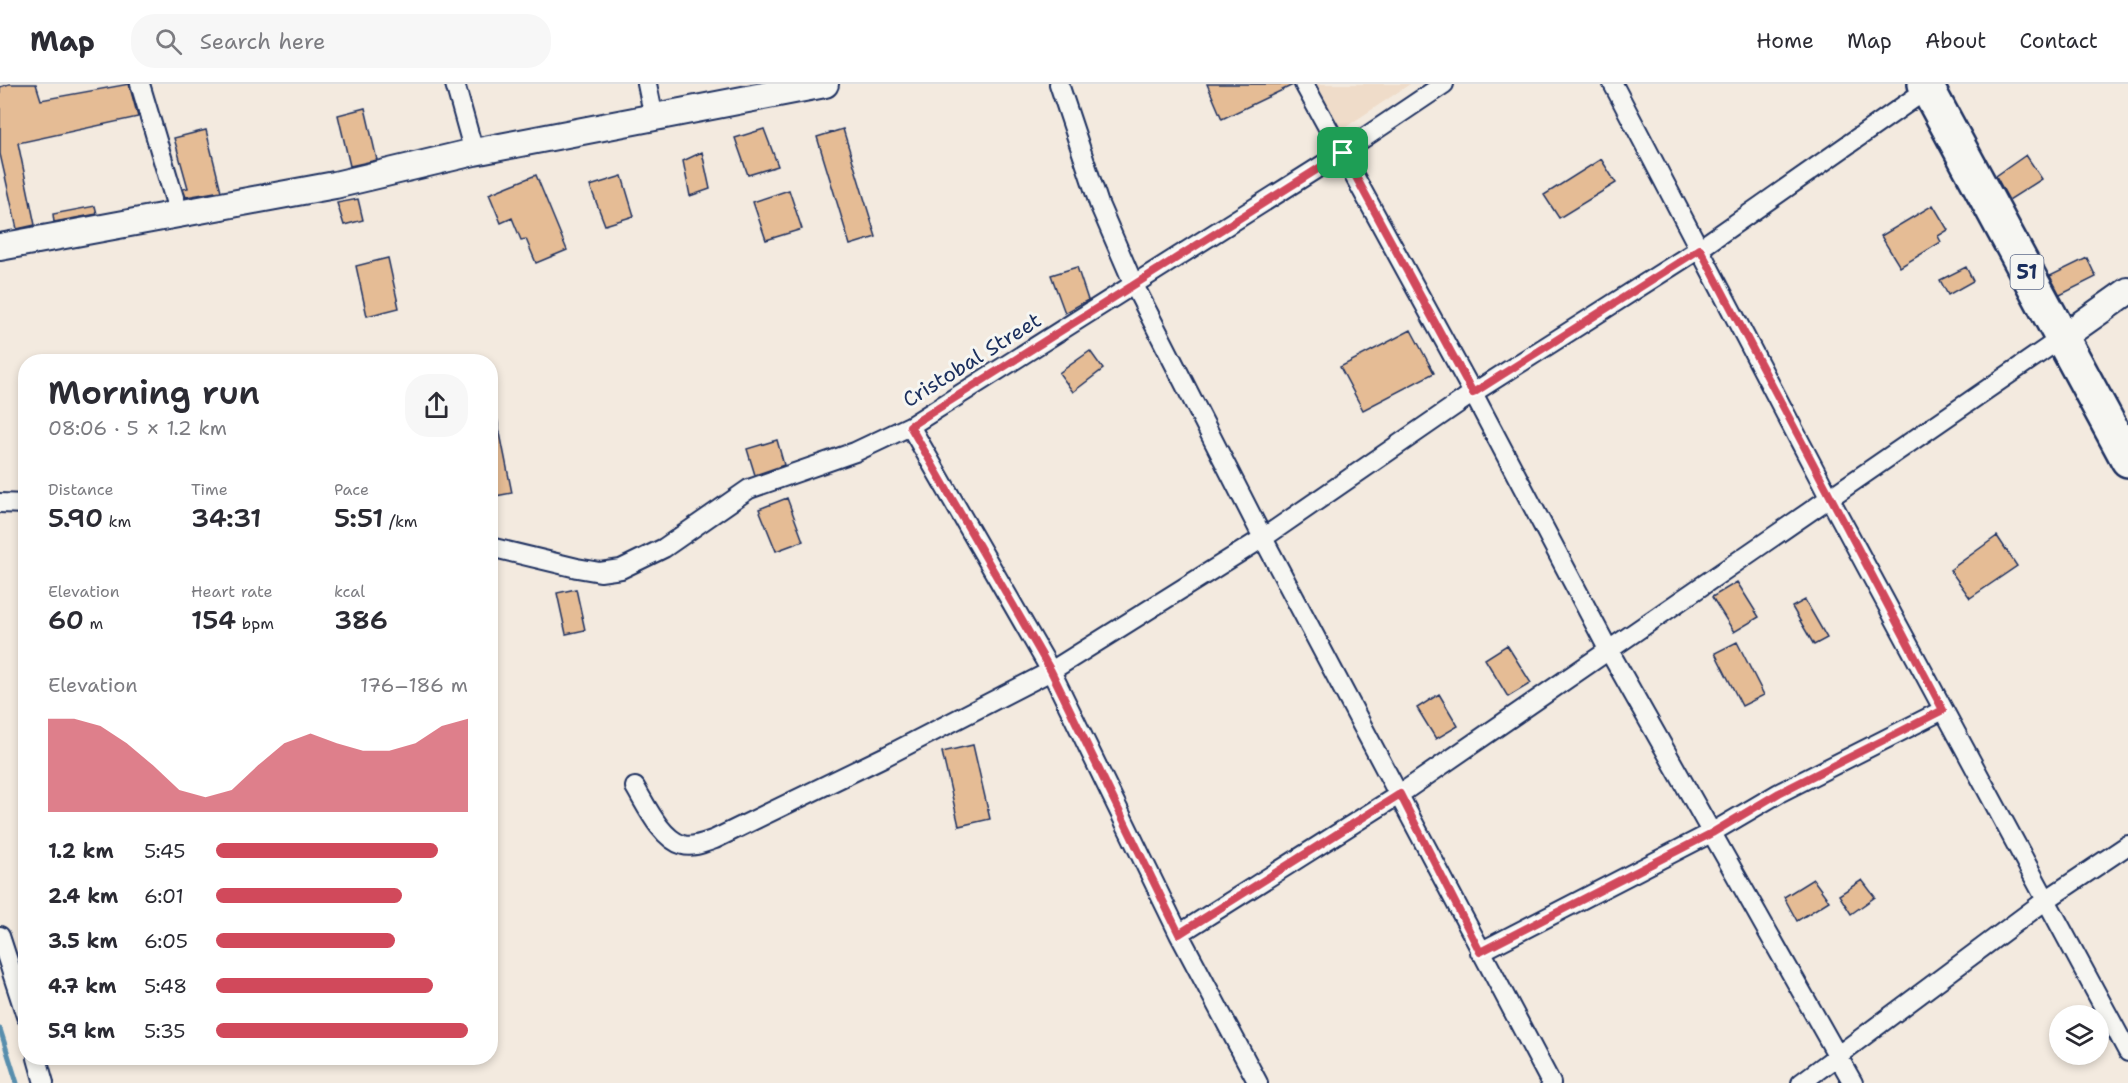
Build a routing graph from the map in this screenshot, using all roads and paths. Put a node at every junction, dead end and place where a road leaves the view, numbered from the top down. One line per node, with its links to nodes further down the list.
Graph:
1 (140, 84): 13 (street)
2 (455, 84): 11 (street)
3 (647, 84): 10 (street)
4 (825, 84): 10 (main road)
5 (1059, 84): 16 (street)
6 (1304, 84): 12 (street)
7 (1444, 84): 12 (street, Cristobal Street)
8 (1613, 84): 15 (street)
9 (1929, 86): 15 (street); 18 (highway, 51)
10 (654, 118): 11 (main road)
11 (474, 152): 13 (main road)
12 (1343, 153): 16 (street, Cristobal Street); 19 (street)
13 (179, 214): 14 (main road)
14 (0, 247)
15 (1700, 249): 19 (street); 22 (street)
16 (1134, 285): 20 (street, Cristobal Street); 25 (street)
17 (2128, 291): 18 (main road)
18 (2063, 337): 21 (highway, 51); 22 (street)
19 (1473, 393): 25 (street); 27 (street)
20 (910, 426): 26 (street, Cristobal Street); 28 (street)
21 (2128, 460)
22 (1830, 500): 27 (street); 29 (street)
23 (0, 503): 24 (street)
24 (18, 504)
25 (1263, 538): 28 (street); 31 (street)
26 (498, 549)
27 (1608, 650): 31 (street); 32 (street)
28 (1051, 671): 30 (street); 35 (street)
29 (1943, 710): 32 (street); 34 (street)
30 (635, 787)
31 (1400, 794): 35 (street); 37 (street)
32 (1712, 833): 37 (street); 40 (street)
33 (2128, 845): 34 (street)
34 (2046, 900): 39 (street); 40 (street)
35 (1179, 934): 43 (street)
36 (0, 936): 38 (street)
37 (1480, 952): 44 (street)
38 (18, 991)
39 (2128, 1052)
40 (1839, 1055): 45 (street); 46 (street)
41 (39, 1065): 42 (street)
42 (44, 1083)
43 (1258, 1083)
44 (1551, 1083)
45 (1801, 1083)
46 (1853, 1083)

